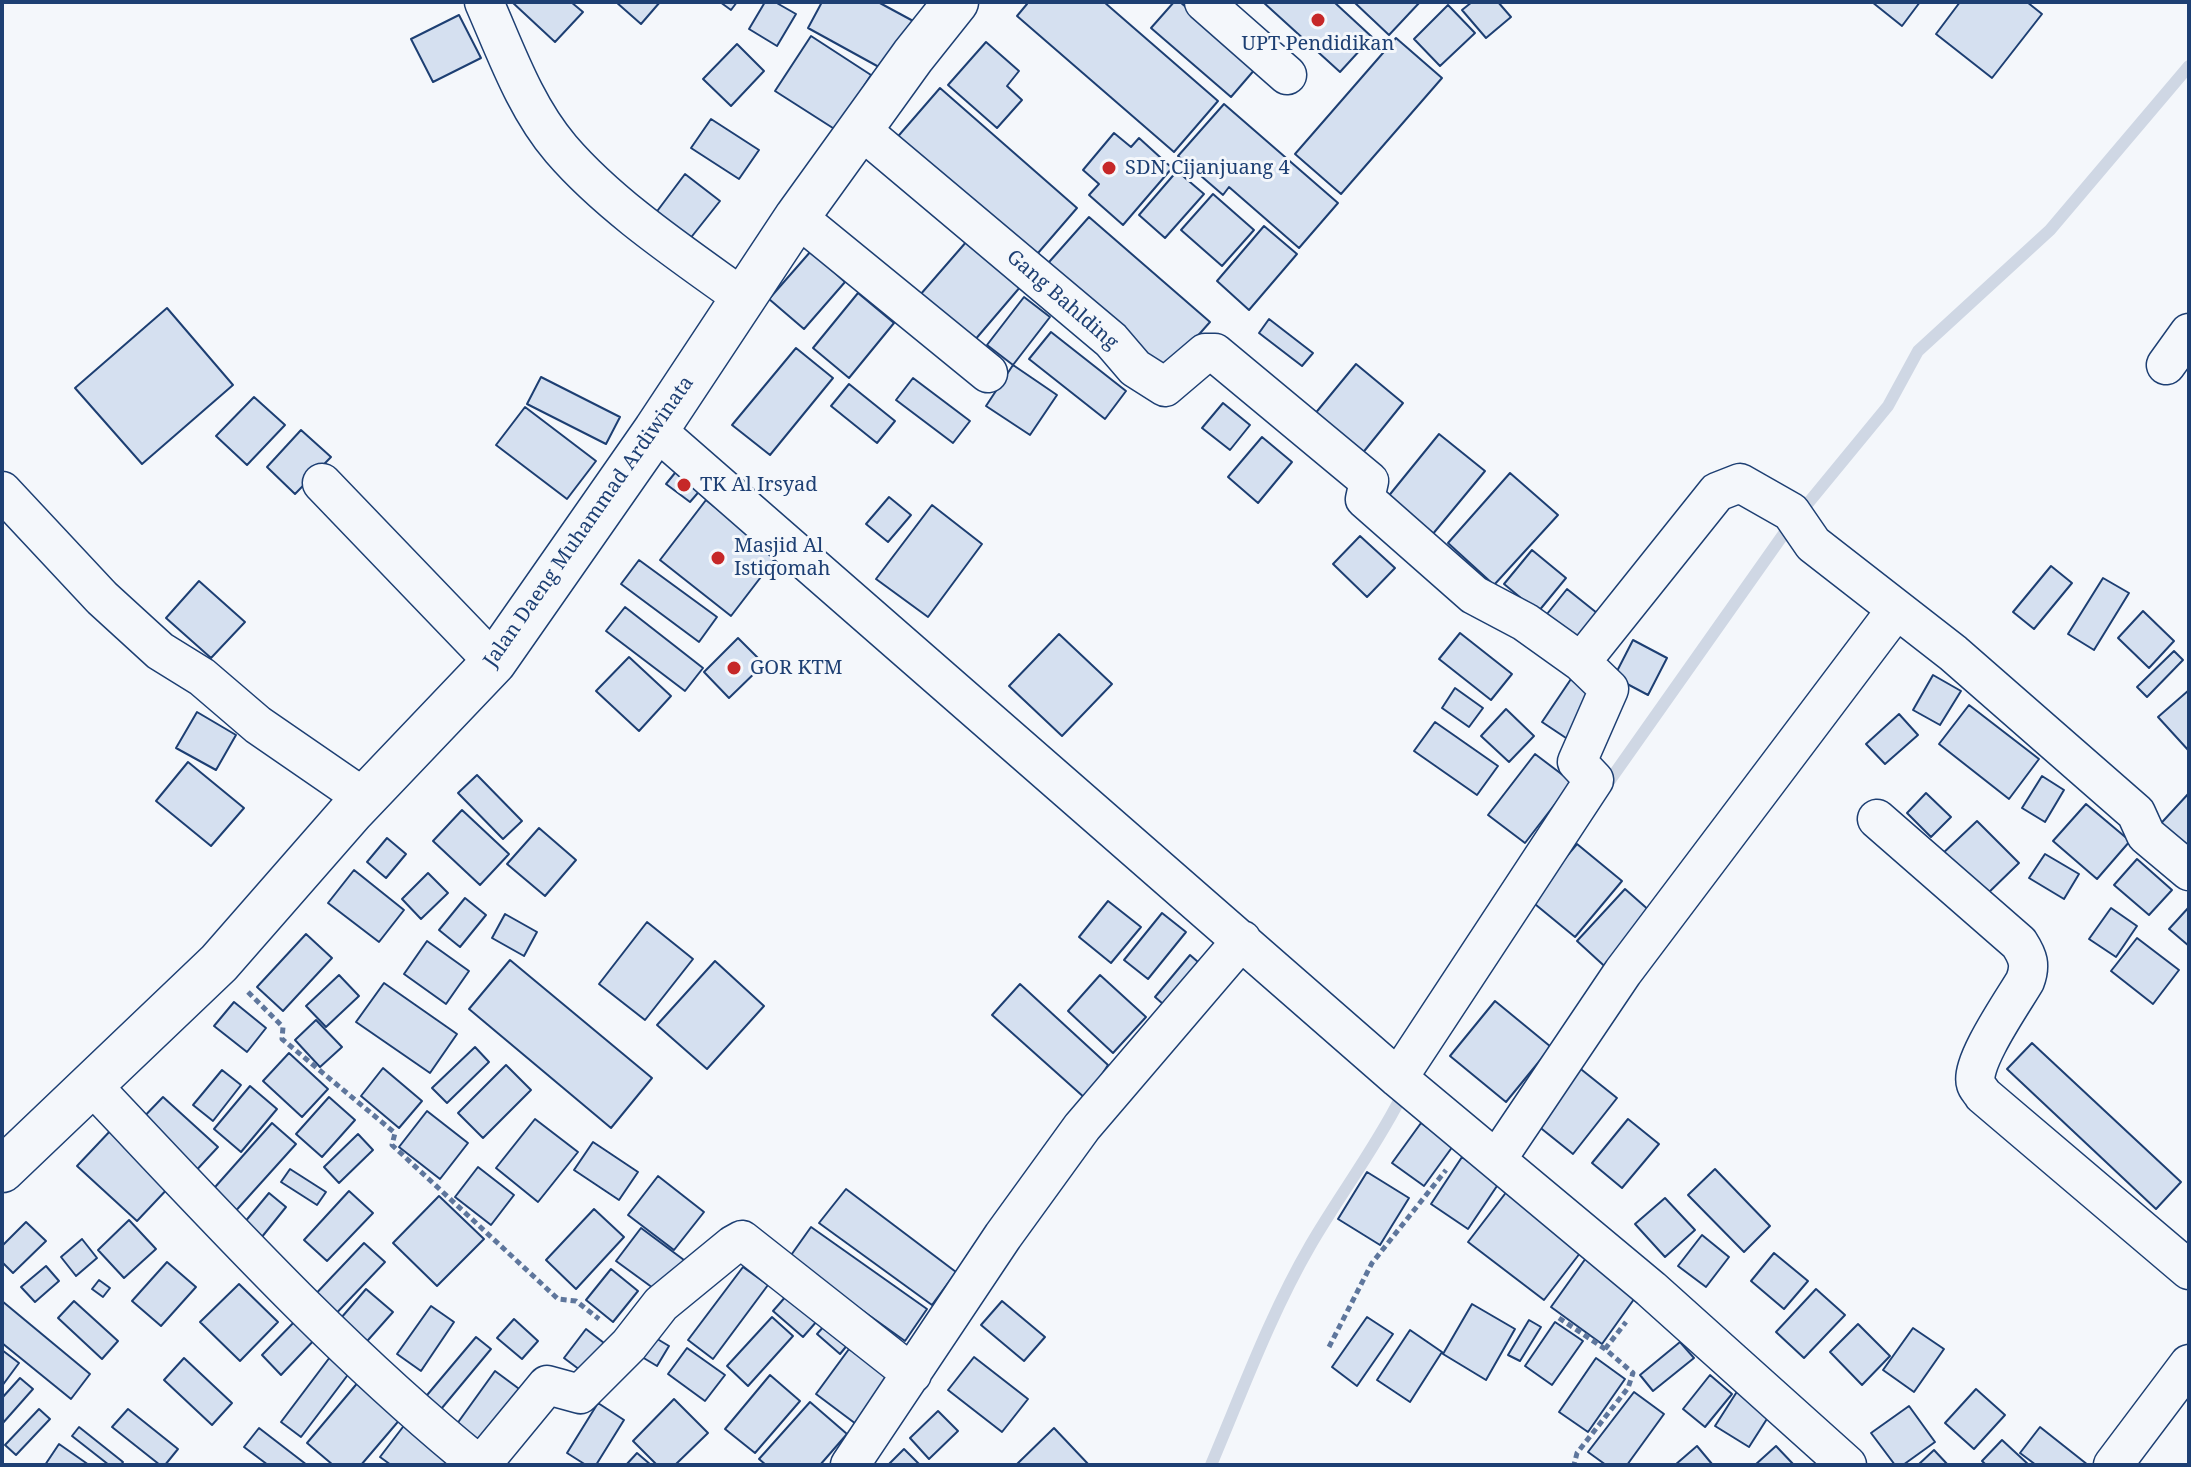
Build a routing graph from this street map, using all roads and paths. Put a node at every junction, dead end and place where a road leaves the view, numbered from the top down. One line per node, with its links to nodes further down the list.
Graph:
1 (484, 2): 7 (street)
2 (956, 2): 5 (main road, Jalan Daeng Muhammad Ardiwinata)
3 (1204, 2): 4 (street)
4 (1287, 75)
5 (859, 128): 6 (main road, Jalan Daeng Muhammad Ardiwinata); 16 (street, Gang Bahlding)
6 (797, 217): 7 (main road, Jalan Daeng Muhammad Ardiwinata); 10 (street)
7 (743, 298): 11 (main road, Jalan Daeng Muhammad Ardiwinata)
8 (2189, 333): 9 (street)
9 (2166, 365)
10 (988, 373)
11 (656, 430): 15 (main road, Jalan Daeng Muhammad Ardiwinata); 20 (street)
12 (322, 483): 15 (street)
13 (2, 491): 17 (street)
14 (1896, 610): 16 (street); 19 (street); 24 (street)
15 (494, 662): 17 (main road, Jalan Daeng Muhammad Ardiwinata)
16 (1581, 662): 22 (street)
17 (364, 798): 21 (main road, Jalan Daeng Muhammad Ardiwinata)
18 (1877, 819): 26 (street)
19 (2189, 871)
20 (1242, 940): 22 (street); 31 (street)
21 (219, 963): 23 (main road, Jalan Daeng Muhammad Ardiwinata); 28 (path)
22 (1398, 1078): 24 (street)
23 (88, 1085): 25 (main road, Jalan Daeng Muhammad Ardiwinata); 32 (street)
24 (1484, 1148): 29 (path); 35 (street)
25 (2, 1170)
26 (2189, 1270)
27 (1559, 1318): 34 (path)
28 (629, 1345): 31 (street); 32 (street)
29 (1329, 1347)
30 (2189, 1364): 36 (street)
31 (912, 1374): 33 (street)
32 (480, 1465)
33 (850, 1465)
34 (1574, 1465)
35 (1847, 1465)
36 (2113, 1465)

